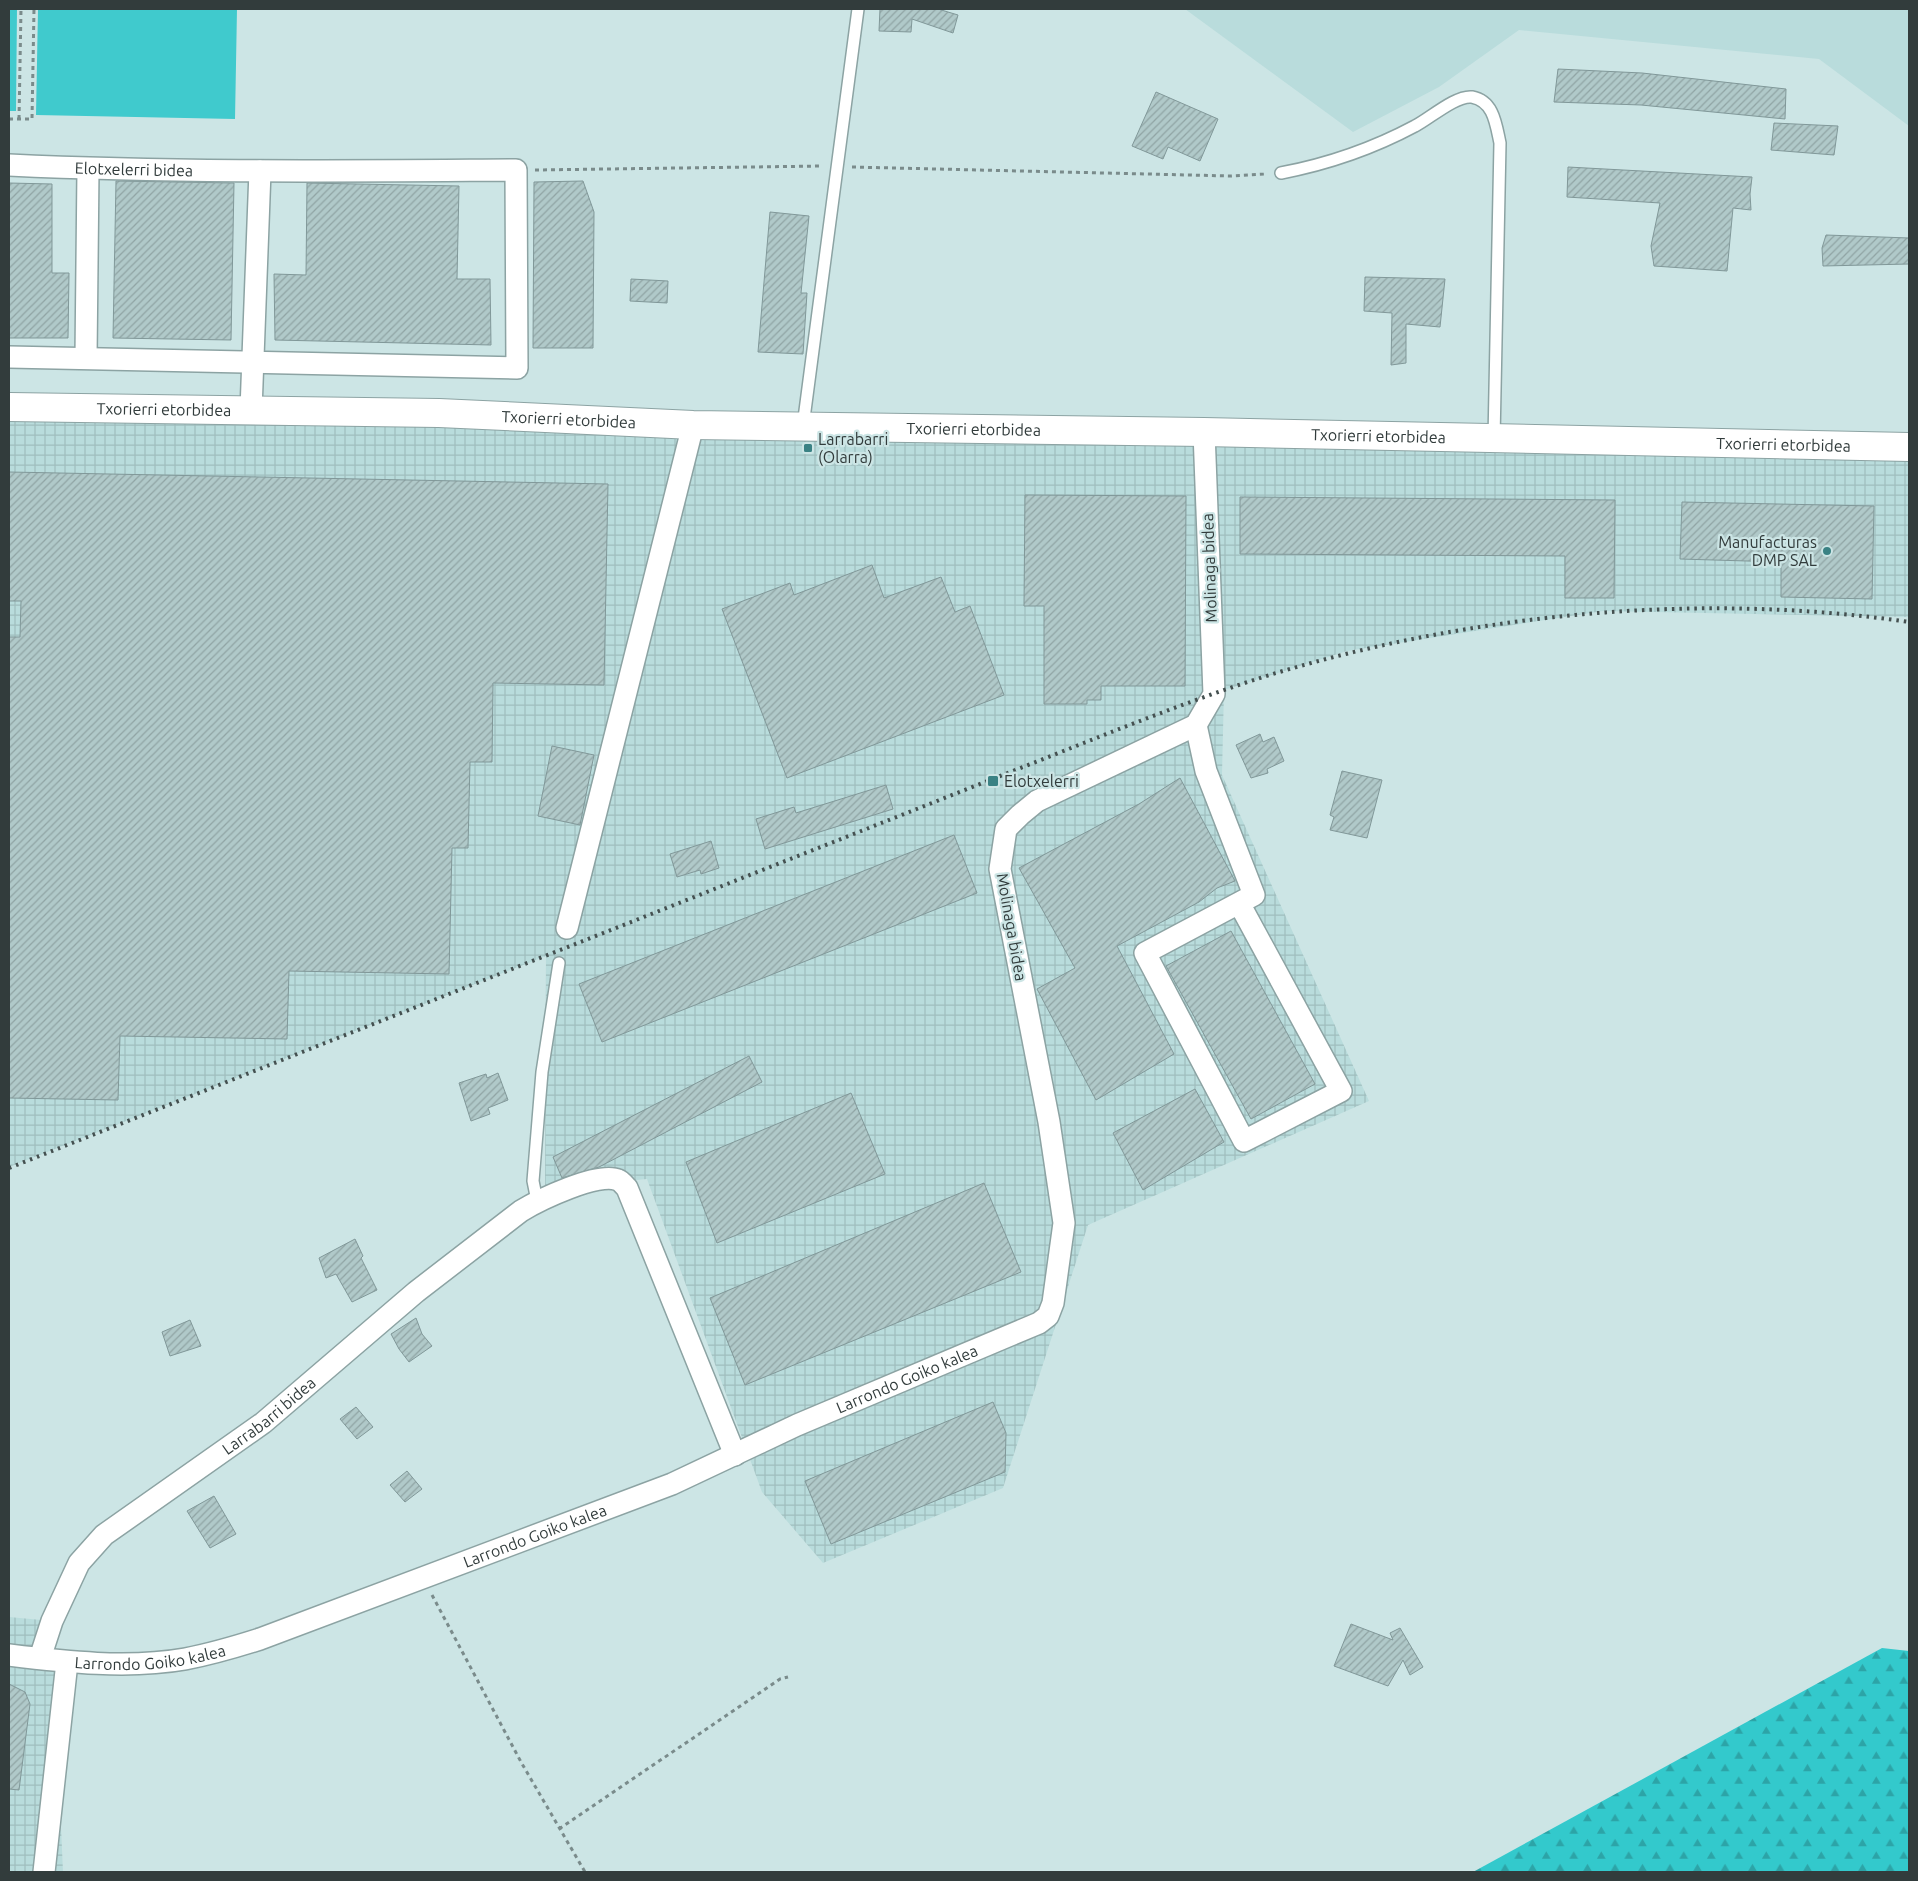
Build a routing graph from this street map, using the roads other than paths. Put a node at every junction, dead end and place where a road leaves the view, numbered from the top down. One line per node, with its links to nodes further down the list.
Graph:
1 (858, 9): 12 (lane)
2 (9, 165): 3 (street, Elotxelerri bidea)
3 (88, 169): 4 (street, Elotxelerri bidea); 7 (street)
4 (260, 171): 8 (street); 8 (street, Elotxelerri bidea)
5 (1281, 173): 14 (lane)
6 (9, 357): 7 (street)
7 (86, 358): 8 (street)
8 (252, 362): 10 (street)
9 (9, 407): 10 (street, Txorierri etorbidea)
10 (251, 410): 11 (street, Txorierri etorbidea)
11 (693, 425): 12 (street, Txorierri etorbidea); 18 (street)
12 (803, 426): 13 (street, Txorierri etorbidea)
13 (1204, 432): 14 (street, Txorierri etorbidea); 16 (street, Molinaga bidea)
14 (1494, 439): 15 (street, Txorierri etorbidea)
15 (1909, 447)
16 (1196, 725): 17 (street); 21 (street, Molinaga bidea)
17 (1239, 903): 17 (street)
18 (567, 928)
19 (559, 963): 20 (lane)
20 (538, 1201): 22 (street, Larrabarri bidea); 24 (street, Larrabarri bidea)
21 (1039, 1323): 22 (street, Larrondo Goiko kalea)
22 (735, 1455): 25 (street, Larrondo Goiko kalea)
23 (9, 1655): 24 (street, Larrondo Goiko kalea)
24 (40, 1658): 25 (street, Larrondo Goiko kalea)
25 (68, 1662): 26 (street)
26 (44, 1872)

